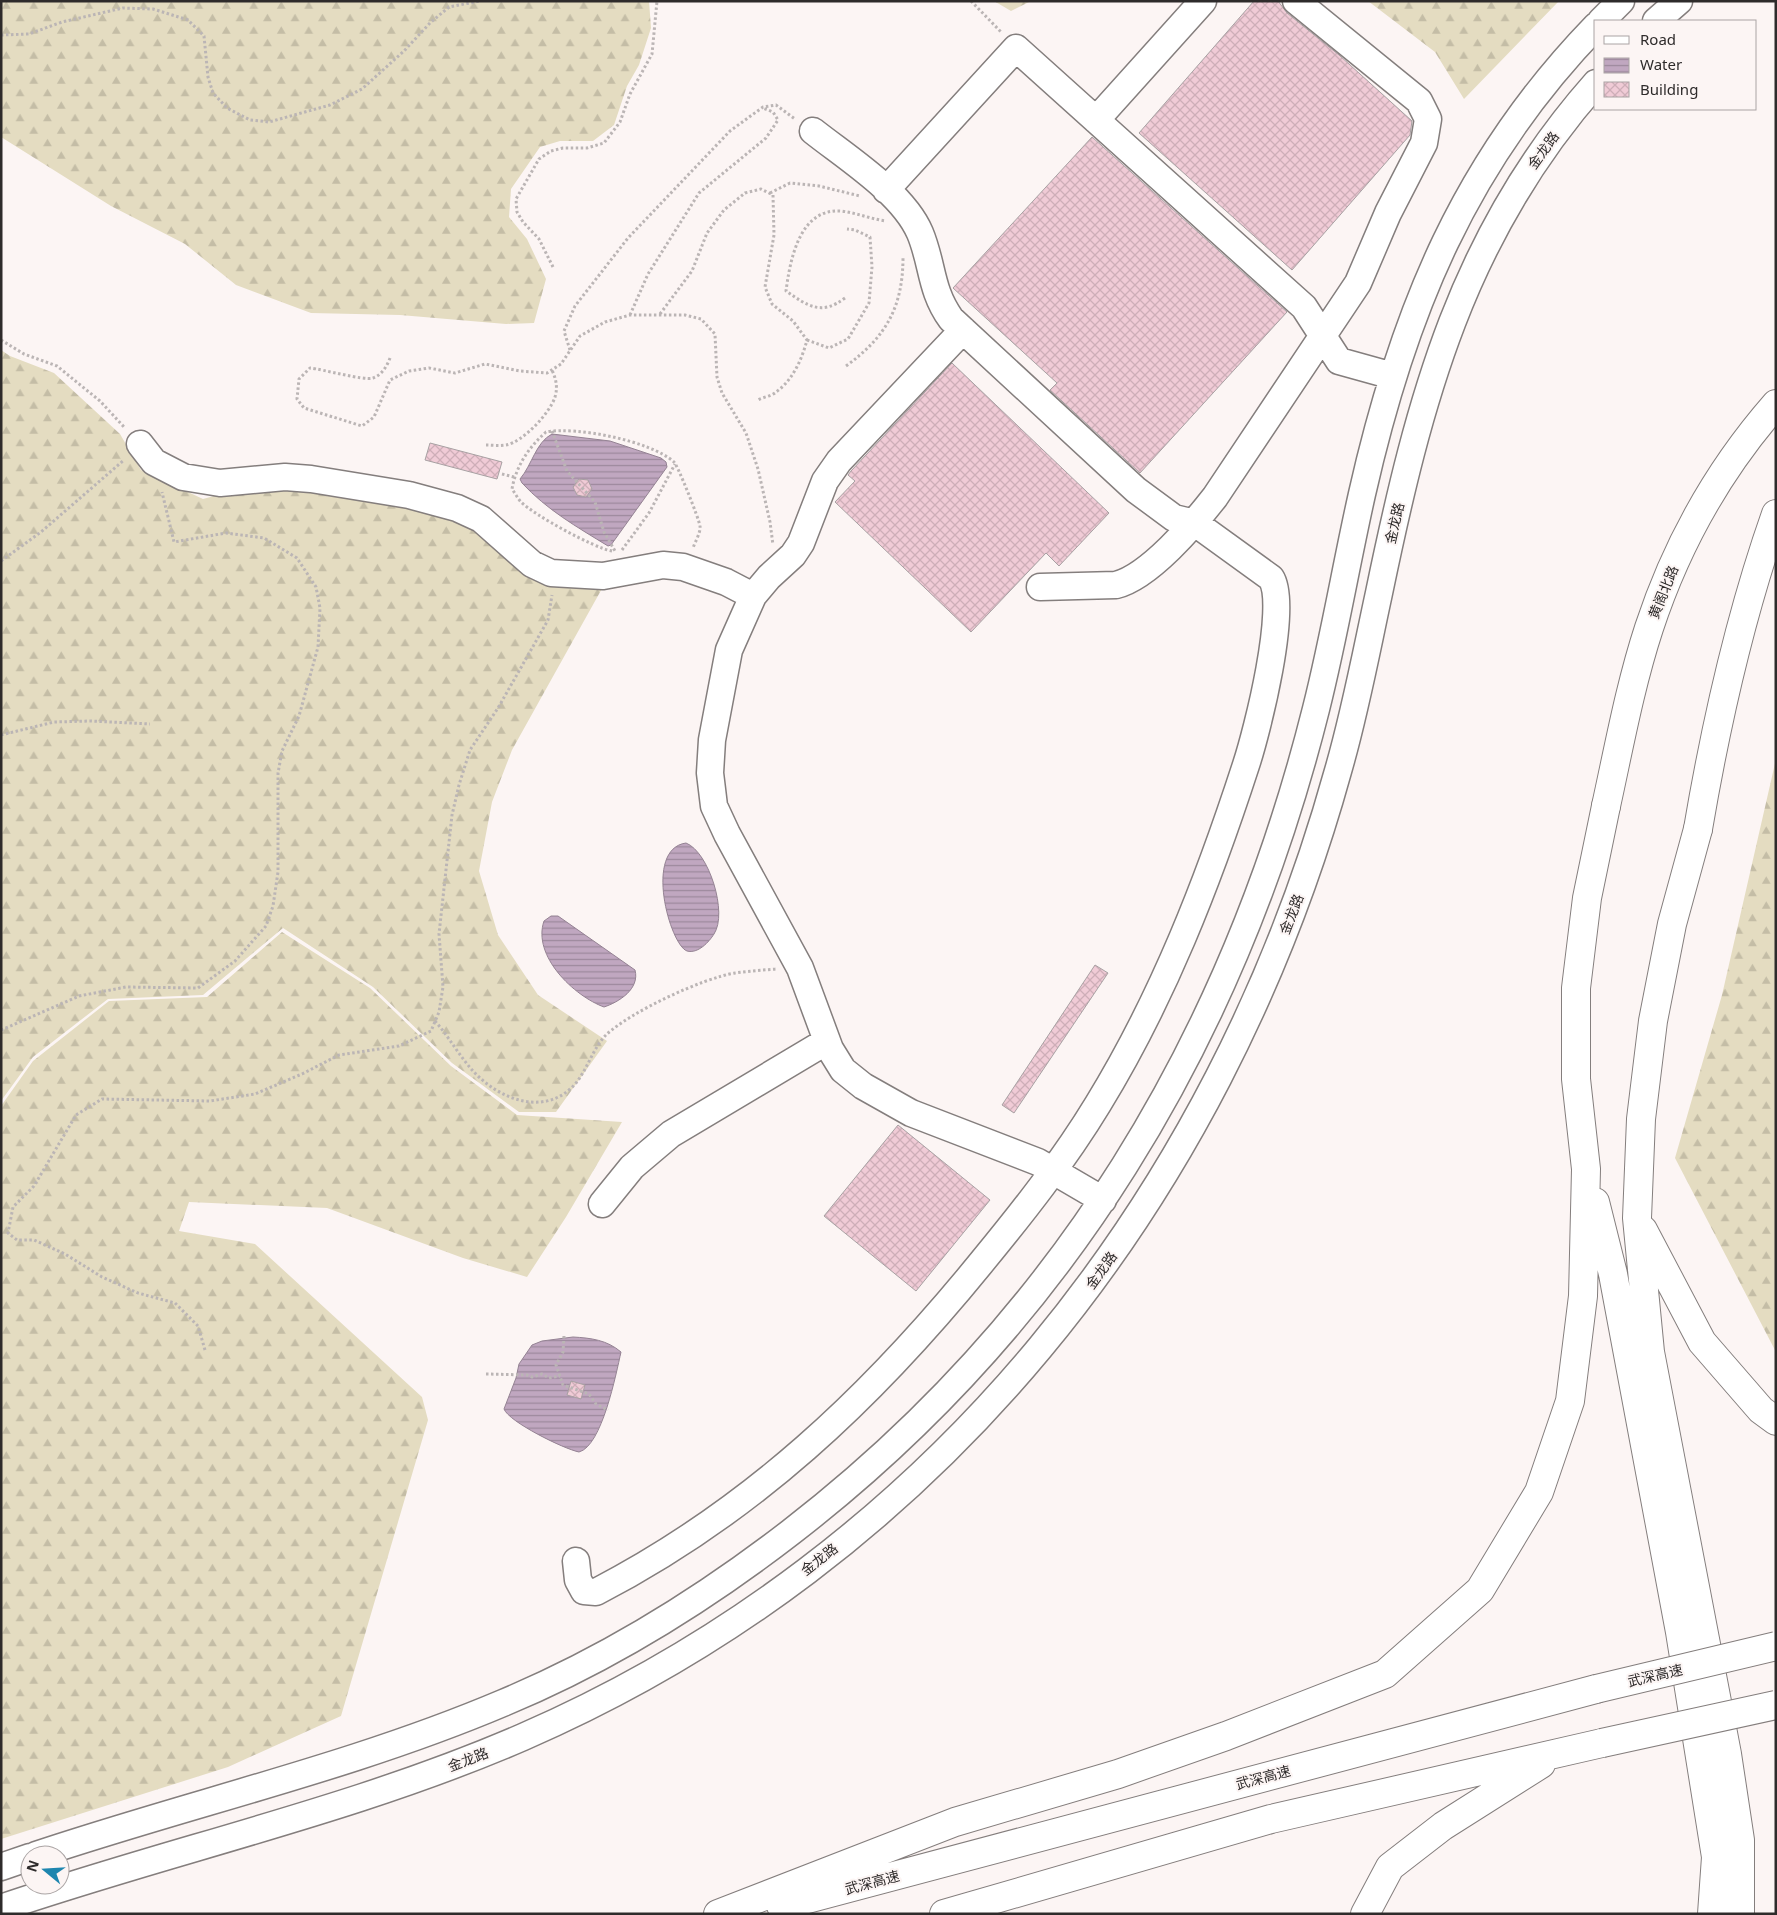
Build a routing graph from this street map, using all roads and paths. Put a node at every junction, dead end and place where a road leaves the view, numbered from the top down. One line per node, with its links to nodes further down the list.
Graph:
1 (480, 1): 11 (path)
2 (657, 1): 21 (path)
3 (971, 1): 12 (path)
4 (1203, 1): 15 (street)
5 (1296, 1): 26 (street)
6 (1621, 1): 8 (street)
7 (1679, 1): 9 (street)
8 (1602, 20)
9 (1657, 20)
10 (1594, 28): 33 (street)
11 (1, 34)
12 (1016, 48): 15 (street); 18 (street)
13 (1594, 85): 77 (street, 金龙路)
14 (763, 107): 16 (path); 23 (path); 29 (path)
15 (1096, 120): 26 (street)
16 (813, 131): 18 (street)
17 (769, 193): 18 (path); 24 (path); 28 (path)
18 (879, 200): 22 (path); 25 (street)
19 (847, 229): 28 (path)
20 (902, 252): 31 (path)
21 (553, 267)
22 (844, 298)
23 (630, 315): 24 (path); 29 (path)
24 (659, 315): 50 (path)
25 (963, 330): 43 (street); 50 (street)
26 (1322, 335): 33 (street); 43 (street)
27 (1, 340): 38 (path)
28 (807, 340): 34 (path)
29 (570, 350): 32 (path)
30 (390, 358): 32 (path)
31 (846, 366)
32 (552, 370): 37 (path)
33 (1393, 376): 61 (street)
34 (758, 400)
35 (1776, 404): 60 (main road, 黄阁北路)
36 (552, 431): 39 (path); 41 (path); 46 (path)
37 (486, 444)
38 (147, 453): 47 (path); 49 (street); 57 (path)
39 (675, 463): 45 (path); 48 (path)
40 (502, 474): 41 (path)
41 (514, 478): 46 (path)
42 (1776, 514): 63 (main road)
43 (1195, 523): 51 (street); 59 (street)
44 (629, 549): 45 (path)
45 (622, 550): 46 (path)
46 (615, 551)
47 (1, 561)
48 (687, 568): 49 (street); 52 (street)
49 (541, 569): 56 (path)
50 (776, 571): 52 (street)
51 (1040, 587)
52 (753, 596): 55 (street)
53 (150, 724): 54 (path)
54 (1, 735)
55 (800, 968): 56 (path); 58 (street)
56 (435, 1021): 65 (path)
57 (1, 1030)
58 (827, 1041): 59 (street); 62 (street)
59 (1054, 1169): 61 (street); 70 (street)
60 (1586, 1169): 78 (main road); 82 (main road)
61 (1103, 1200): 74 (street)
62 (602, 1204)
63 (1637, 1218): 69 (main road); 83 (main road)
64 (564, 1336): 67 (path)
65 (205, 1350)
66 (486, 1374): 67 (path)
67 (560, 1376): 68 (path)
68 (608, 1410)
69 (1776, 1421)
70 (576, 1561)
71 (1776, 1646): 79 (main road, 武深高速, bridge)
72 (1776, 1705): 73 (main road, bridge)
73 (1560, 1752): 80 (main road); 81 (main road)
74 (69, 1845)
75 (20, 1860): 76 (street)
76 (1, 1866)
77 (1, 1908)
78 (718, 1914)
79 (752, 1914)
80 (944, 1914)
81 (1365, 1914)
82 (1712, 1914)
83 (1740, 1914)

